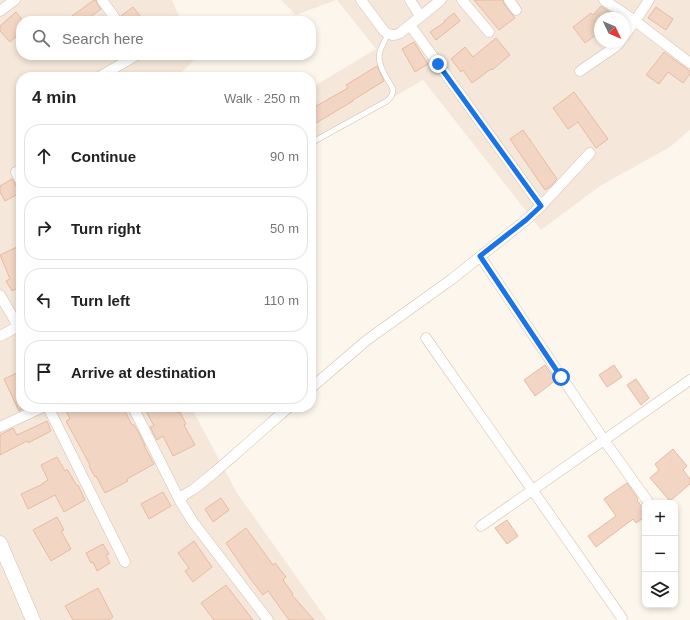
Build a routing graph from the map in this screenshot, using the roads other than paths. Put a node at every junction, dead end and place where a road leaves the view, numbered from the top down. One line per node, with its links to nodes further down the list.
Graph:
1 (15, 0): 11 (street)
2 (102, 0): 12 (street)
3 (361, 0): 18 (street)
4 (410, 0): 13 (street)
5 (440, 0): 13 (street)
6 (462, 0): 17 (street)
7 (509, 0): 10 (street)
8 (604, 0): 14 (street)
9 (649, 0): 14 (street)
10 (516, 10)
11 (0, 11)
12 (113, 16)
13 (420, 16): 15 (street)
14 (635, 21): 16 (street); 21 (street)
15 (410, 25): 18 (street); 26 (street)
16 (630, 28)
17 (489, 32)
18 (388, 34): 24 (lane)
19 (614, 48): 22 (street)
20 (128, 60): 23 (street)
21 (690, 63)
22 (580, 71)
23 (107, 72)
24 (316, 140)
25 (590, 153): 26 (street)
26 (541, 206): 27 (street)
27 (482, 259): 34 (street); 40 (street)
28 (0, 295): 29 (street)
29 (16, 320)
30 (16, 328): 31 (street)
31 (0, 336)
32 (426, 338): 41 (street)
33 (690, 380): 40 (street)
34 (316, 384)
35 (32, 412): 39 (street)
36 (50, 412): 46 (street)
37 (136, 412): 43 (street)
38 (284, 412): 43 (street)
39 (0, 426)
40 (604, 440): 41 (street); 42 (street)
41 (533, 490): 44 (street); 48 (street)
42 (647, 500)
43 (180, 501): 51 (street)
44 (481, 526)
45 (0, 543): 50 (main road)
46 (125, 562)
47 (0, 568): 49 (main road)
48 (622, 618)
49 (23, 620)
50 (33, 620)
51 (268, 620)

